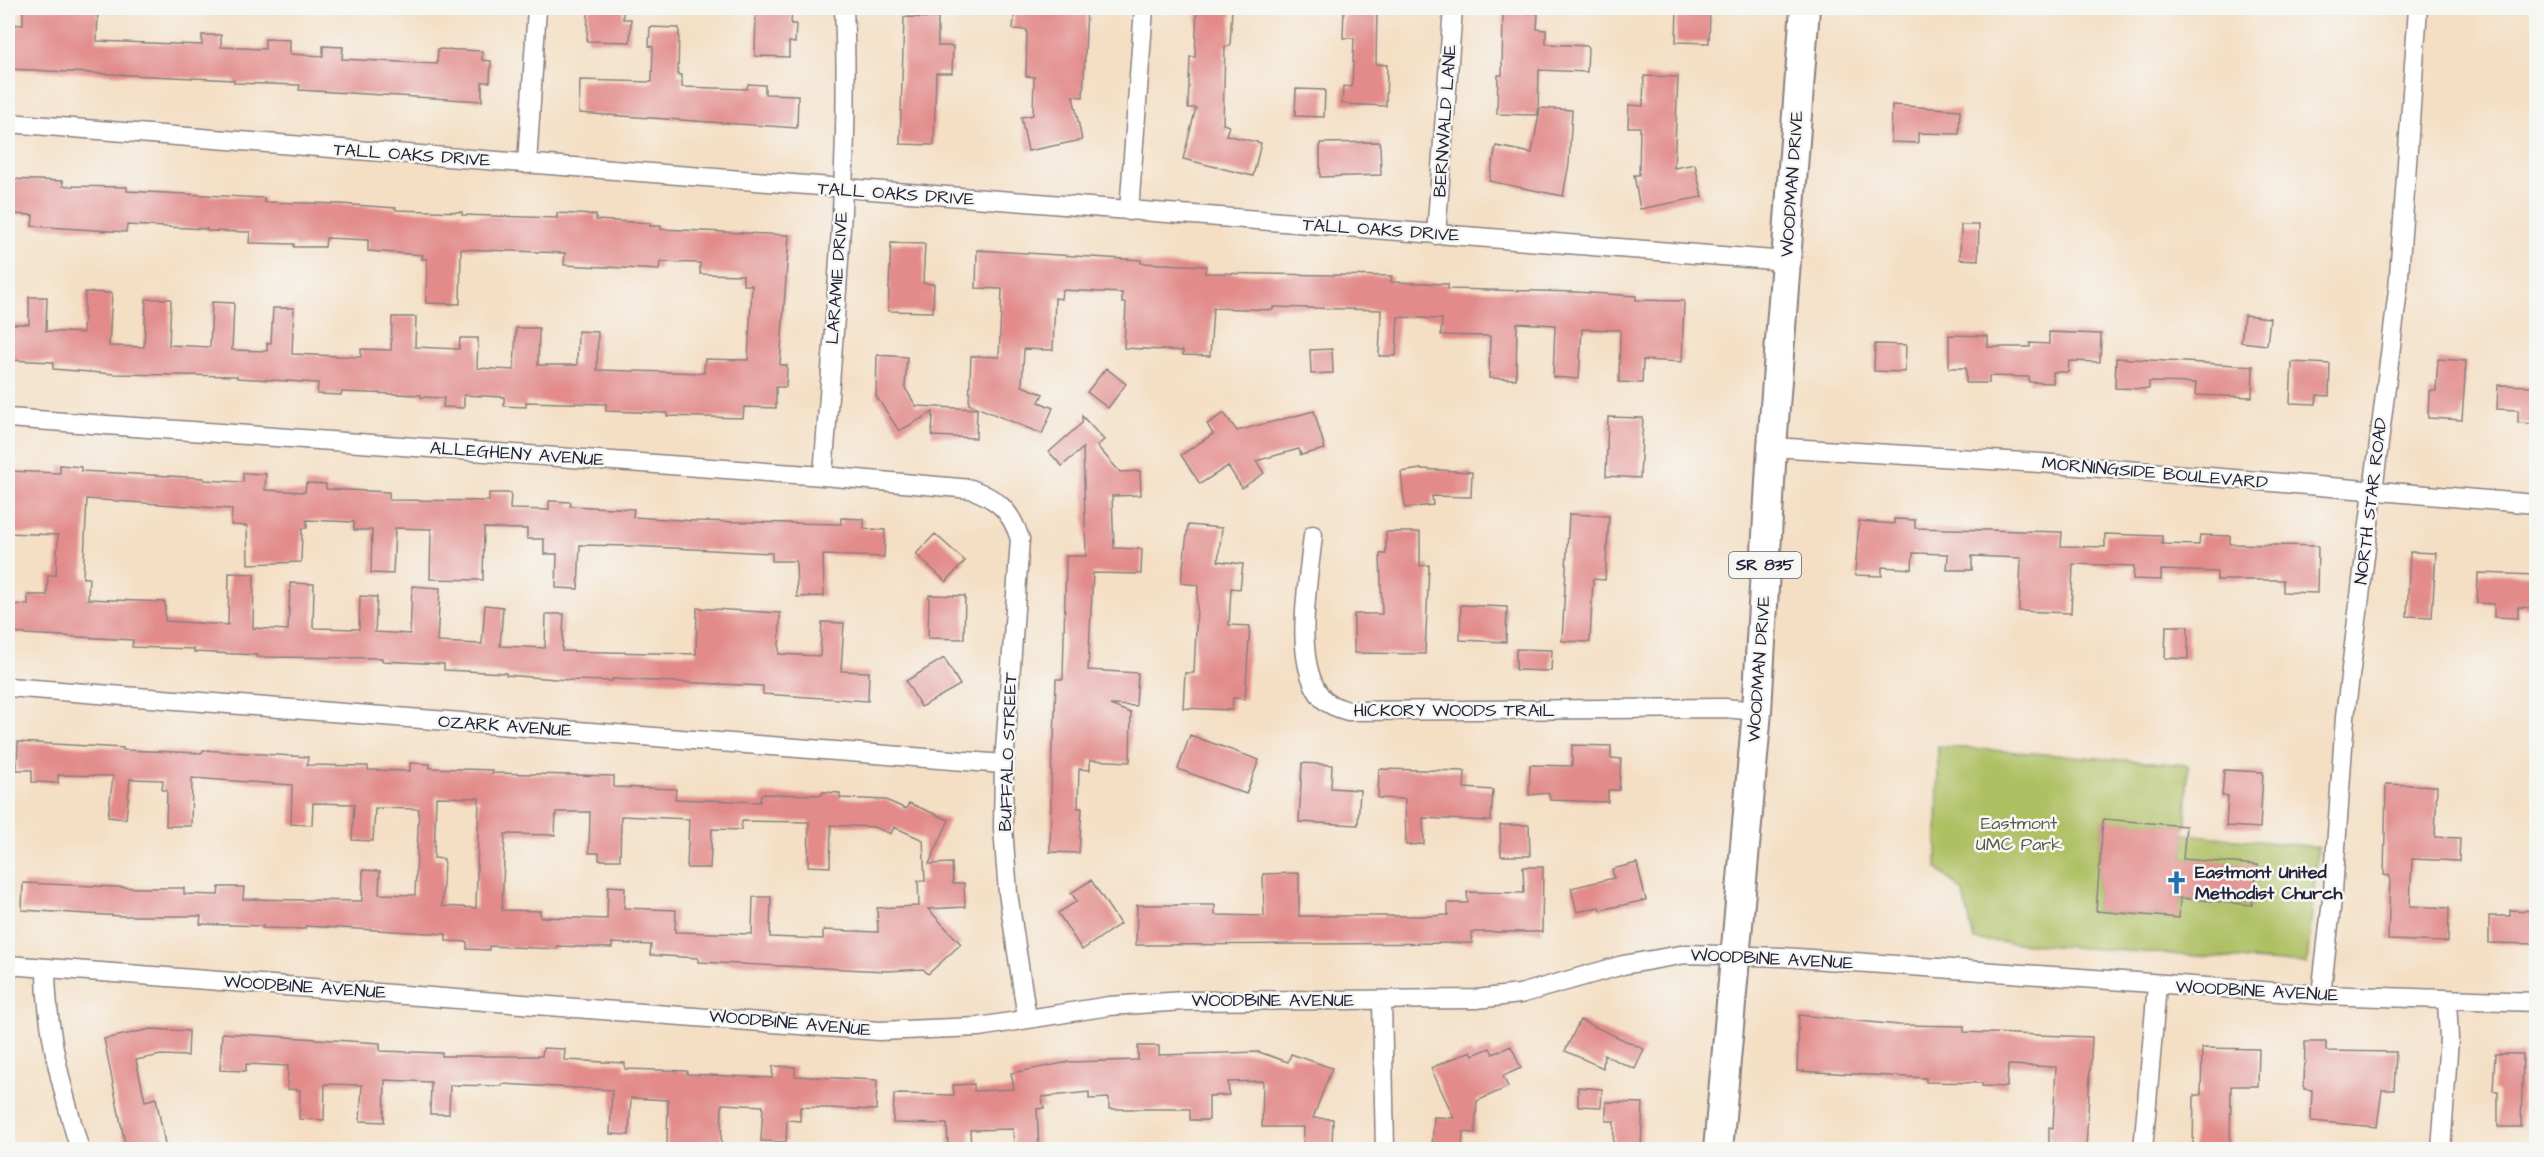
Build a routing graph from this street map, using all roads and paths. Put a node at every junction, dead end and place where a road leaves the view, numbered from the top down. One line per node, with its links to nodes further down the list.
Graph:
1 (537, 8): 8 (street)
2 (844, 8): 9 (street, LARAMIE DRIVE)
3 (1144, 8): 10 (street)
4 (1453, 8): 11 (street, BERNWALD LANE)
5 (1805, 8): 12 (main road, WOODMAN DRIVE / SR 835)
6 (2418, 8): 16 (street, NORTH STAR ROAD)
7 (8, 123): 8 (street, TALL OAKS DRIVE)
8 (527, 164): 9 (street, TALL OAKS DRIVE)
9 (843, 190): 10 (street, TALL OAKS DRIVE); 15 (street, LARAMIE DRIVE)
10 (1129, 211): 11 (street, TALL OAKS DRIVE)
11 (1436, 235): 12 (street, TALL OAKS DRIVE)
12 (1786, 261): 14 (main road, WOODMAN DRIVE / SR 835)
13 (8, 418): 15 (street, ALLEGHENY AVENUE)
14 (1772, 447): 16 (street, MORNINGSIDE BOULEVARD); 21 (main road, WOODMAN DRIVE / SR 835)
15 (823, 476): 18 (street, ALLEGHENY AVENUE)
16 (2372, 490): 17 (street, MORNINGSIDE BOULEVARD); 27 (street, NORTH STAR ROAD)
17 (2536, 504)
18 (1014, 521): 22 (street, BUFFALO STREET)
19 (1313, 534): 21 (street, HICKORY WOODS TRAIL)
20 (8, 687): 22 (street, OZARK AVENUE)
21 (1756, 711): 23 (main road, WOODMAN DRIVE / SR 835)
22 (1004, 764): 31 (street, BUFFALO STREET)
23 (1735, 956): 26 (street, WOODBINE AVENUE); 29 (street, WOODBINE AVENUE); 34 (main road, WOODMAN DRIVE / SR 835)
24 (8, 965): 25 (street, WOODBINE AVENUE)
25 (46, 968): 31 (street, WOODBINE AVENUE); 32 (street)
26 (2157, 985): 27 (street, WOODBINE AVENUE); 35 (street)
27 (2321, 995): 28 (street, WOODBINE AVENUE)
28 (2447, 999): 30 (street, WOODBINE AVENUE); 36 (street)
29 (1382, 1000): 31 (street, WOODBINE AVENUE); 33 (street)
30 (2536, 1002)
31 (1027, 1018)
32 (80, 1149)
33 (1384, 1149)
34 (1718, 1149)
35 (2143, 1149)
36 (2441, 1149)

